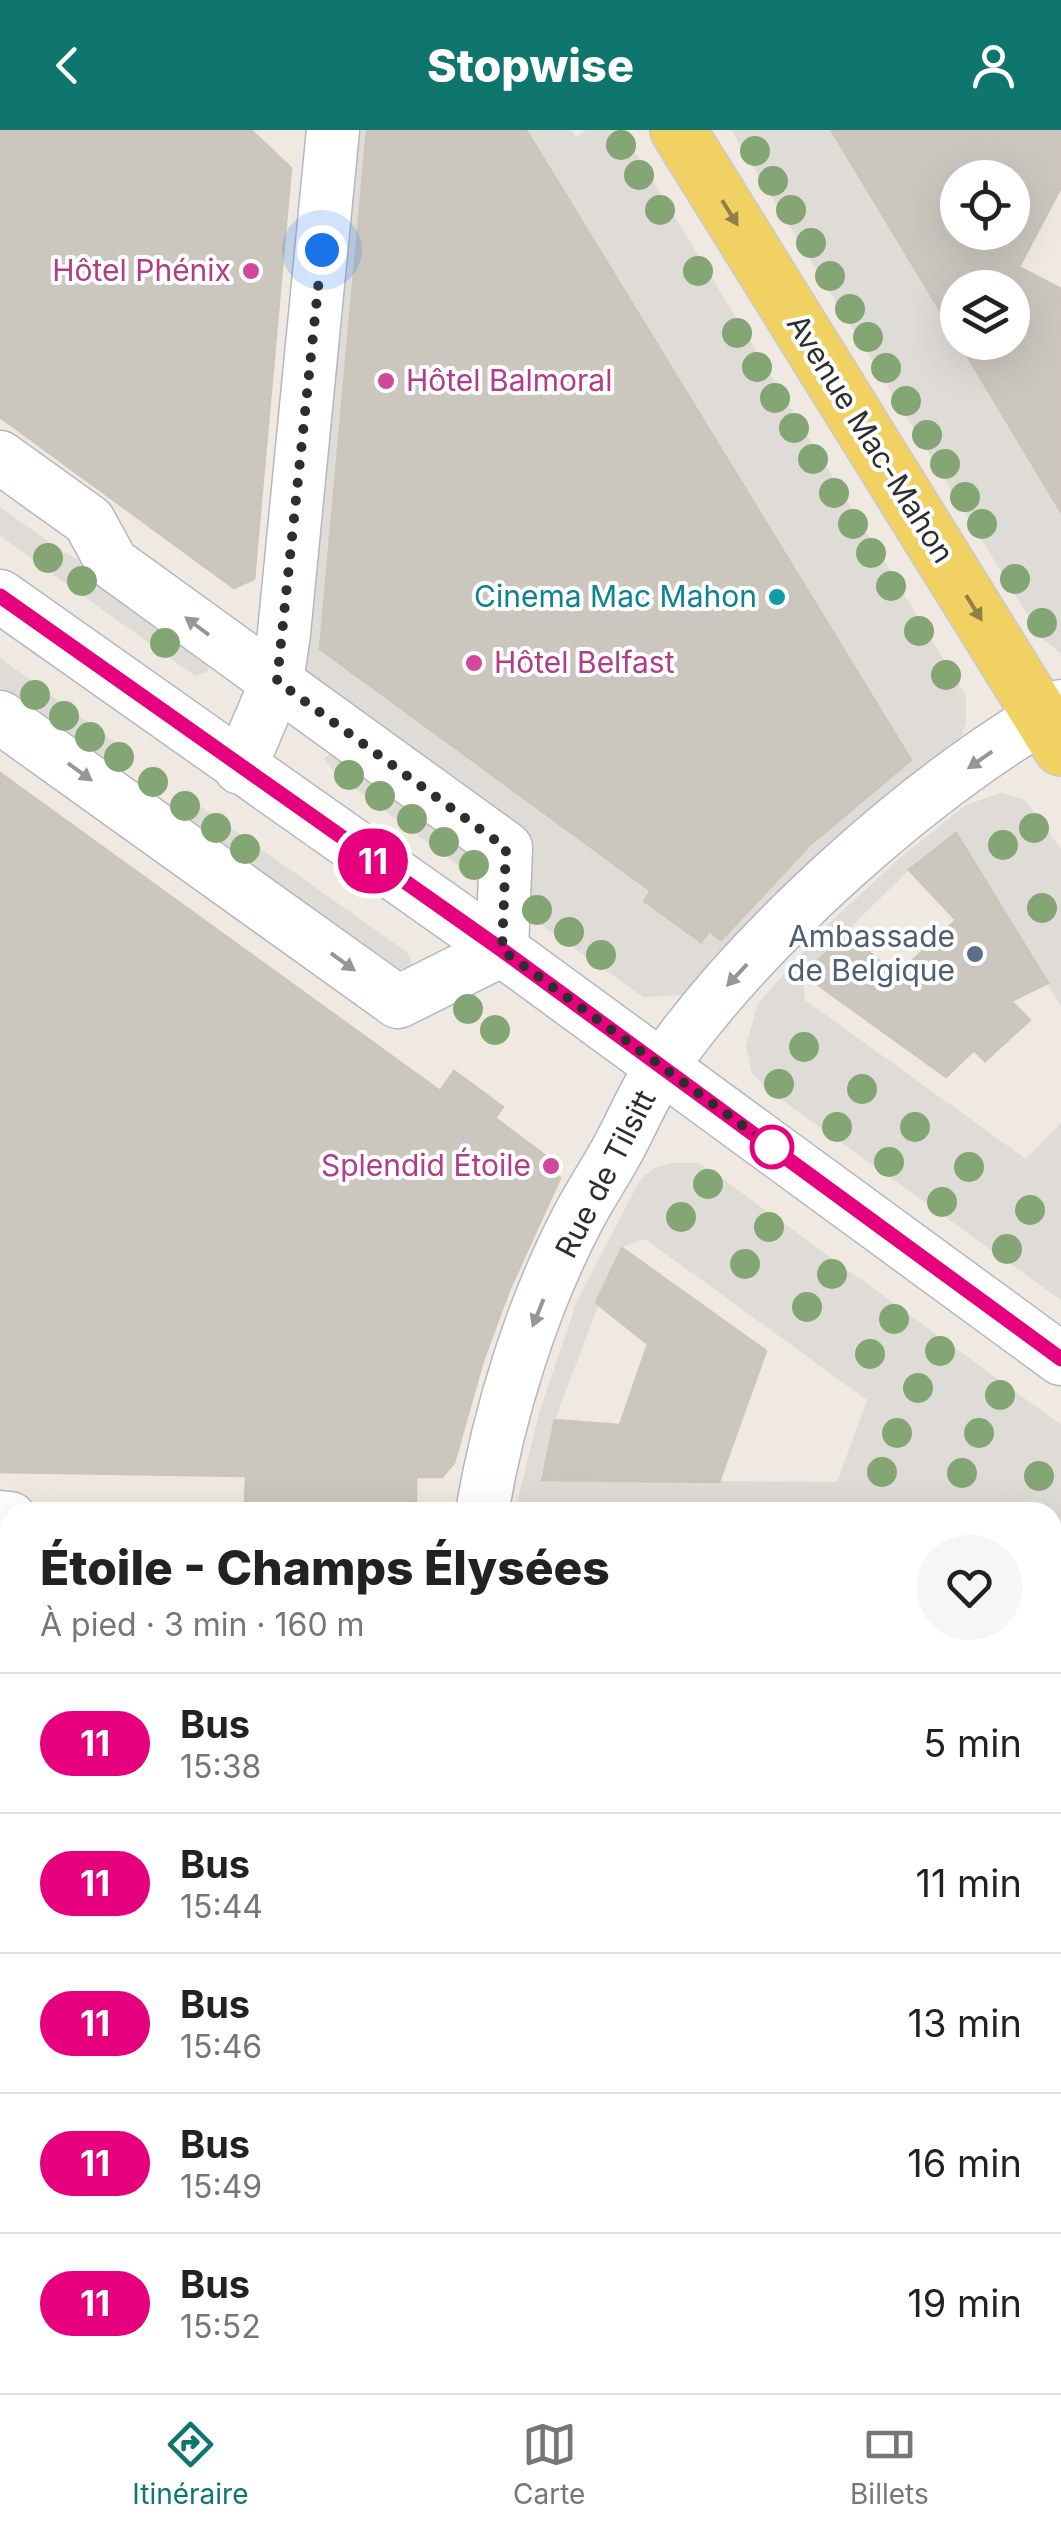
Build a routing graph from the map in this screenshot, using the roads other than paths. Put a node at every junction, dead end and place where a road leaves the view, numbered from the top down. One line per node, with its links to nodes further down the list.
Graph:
1 (678, 130): 9 (main road, Avenue Mac-Mahon, one-way to 9)
2 (323, 139): 7 (street)
3 (0, 457): 5 (street)
4 (0, 490): 5 (street)
5 (112, 563): 7 (street, one-way to 5)
6 (0, 596): 10 (street)
7 (277, 681): 10 (street); 11 (street)
8 (2, 716): 11 (street, one-way to 11)
9 (1055, 724): 12 (street, Rue de Tilsitt, one-way to 12)
10 (240, 768): 11 (street)
11 (502, 950): 12 (street)
12 (662, 1066): 13 (street); 14 (street, Rue de Tilsitt, one-way to 14)
13 (1061, 1359)
14 (484, 1502)

